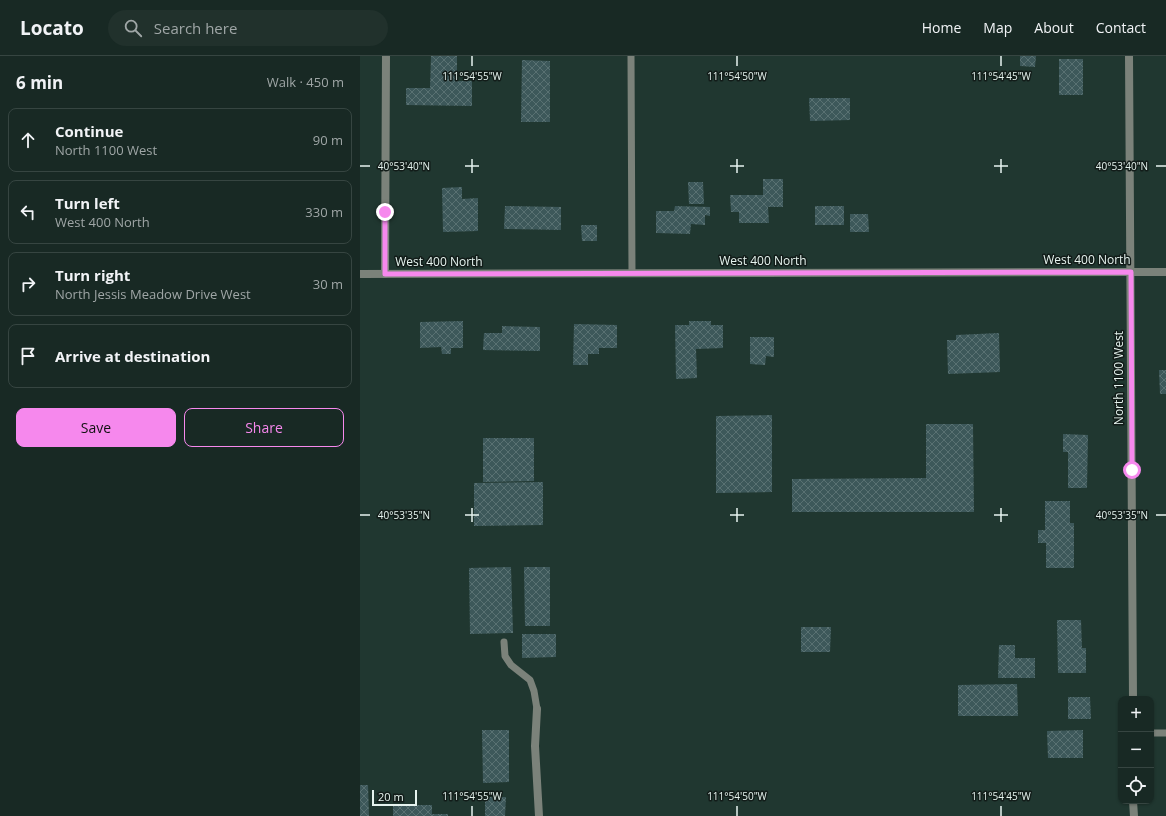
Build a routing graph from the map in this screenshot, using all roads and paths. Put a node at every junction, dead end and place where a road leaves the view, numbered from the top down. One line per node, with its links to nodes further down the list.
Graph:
1 (386, 56): 8 (street)
2 (631, 56): 6 (lane)
3 (1129, 56): 4 (street, North 1100 West)
4 (1131, 272): 5 (street, West 400 North); 6 (street, West 400 North); 10 (street, North 1100 West)
5 (1166, 272)
6 (632, 273): 8 (street, West 400 North)
7 (360, 274): 8 (street, West 400 North)
8 (385, 274)
9 (504, 642): 11 (lane)
10 (1133, 696)
11 (537, 708): 15 (street)
12 (1154, 733): 13 (lane)
13 (1166, 733)
14 (1134, 804): 16 (street)
15 (539, 816)
16 (1134, 816)

